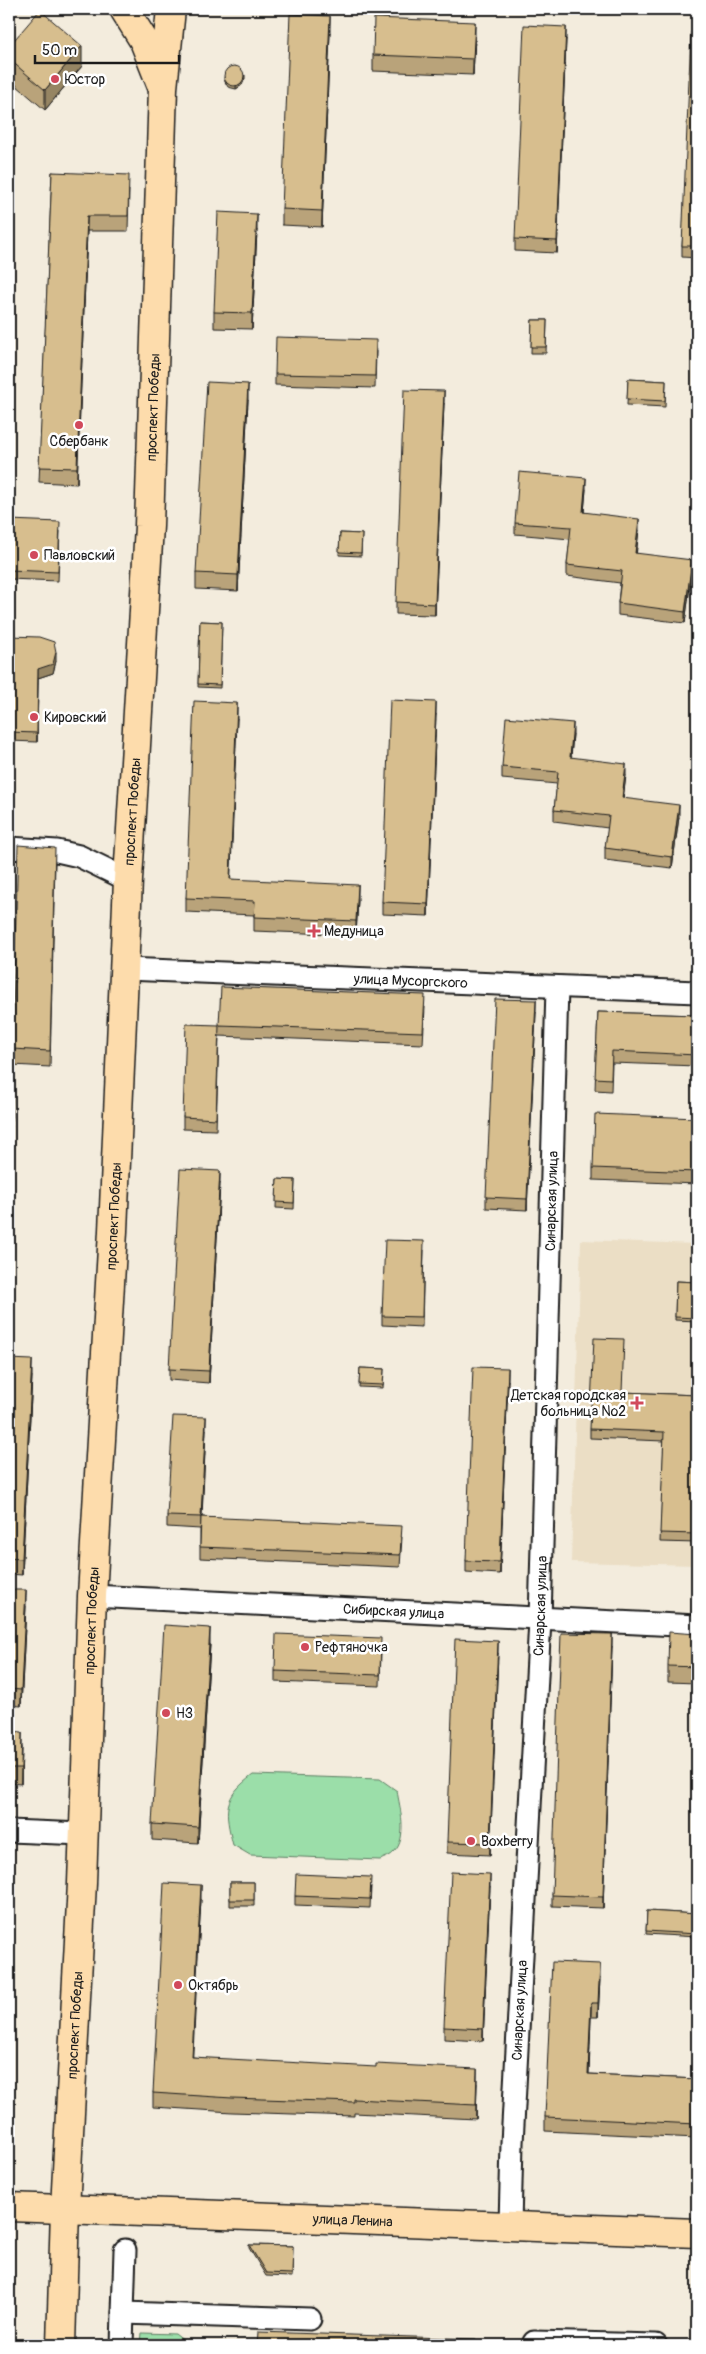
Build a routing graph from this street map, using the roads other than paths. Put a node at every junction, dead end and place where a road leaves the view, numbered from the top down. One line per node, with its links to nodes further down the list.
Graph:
1 (124, 9): 5 (main road, проспект Победы)
2 (133, 9): 3 (main road)
3 (156, 9)
4 (171, 9): 5 (main road, проспект Победы)
5 (163, 88): 7 (main road, проспект Победы)
6 (9, 848): 7 (street)
7 (128, 880): 8 (main road, проспект Победы)
8 (125, 969): 9 (street, улица Мусоргского); 11 (main road, проспект Победы)
9 (557, 987): 10 (street, улица Мусоргского); 12 (street, Синарская улица)
10 (697, 992)
11 (92, 1596): 12 (street, Сибирская улица); 15 (main road, проспект Победы)
12 (540, 1620): 13 (street, Сибирская улица); 18 (street, Синарская улица)
13 (697, 1626)
14 (9, 1830): 15 (street)
15 (83, 1834): 17 (main road, проспект Победы)
16 (9, 2207): 17 (main road, улица Ленина)
17 (65, 2209): 18 (main road, улица Ленина); 24 (main road, проспект Победы)
18 (510, 2225): 19 (main road, улица Ленина)
19 (697, 2233)
20 (125, 2250): 21 (street)
21 (123, 2313): 22 (street); 25 (street)
22 (310, 2319)
23 (534, 2342): 26 (street)
24 (61, 2345)
25 (122, 2345)
26 (656, 2345)

